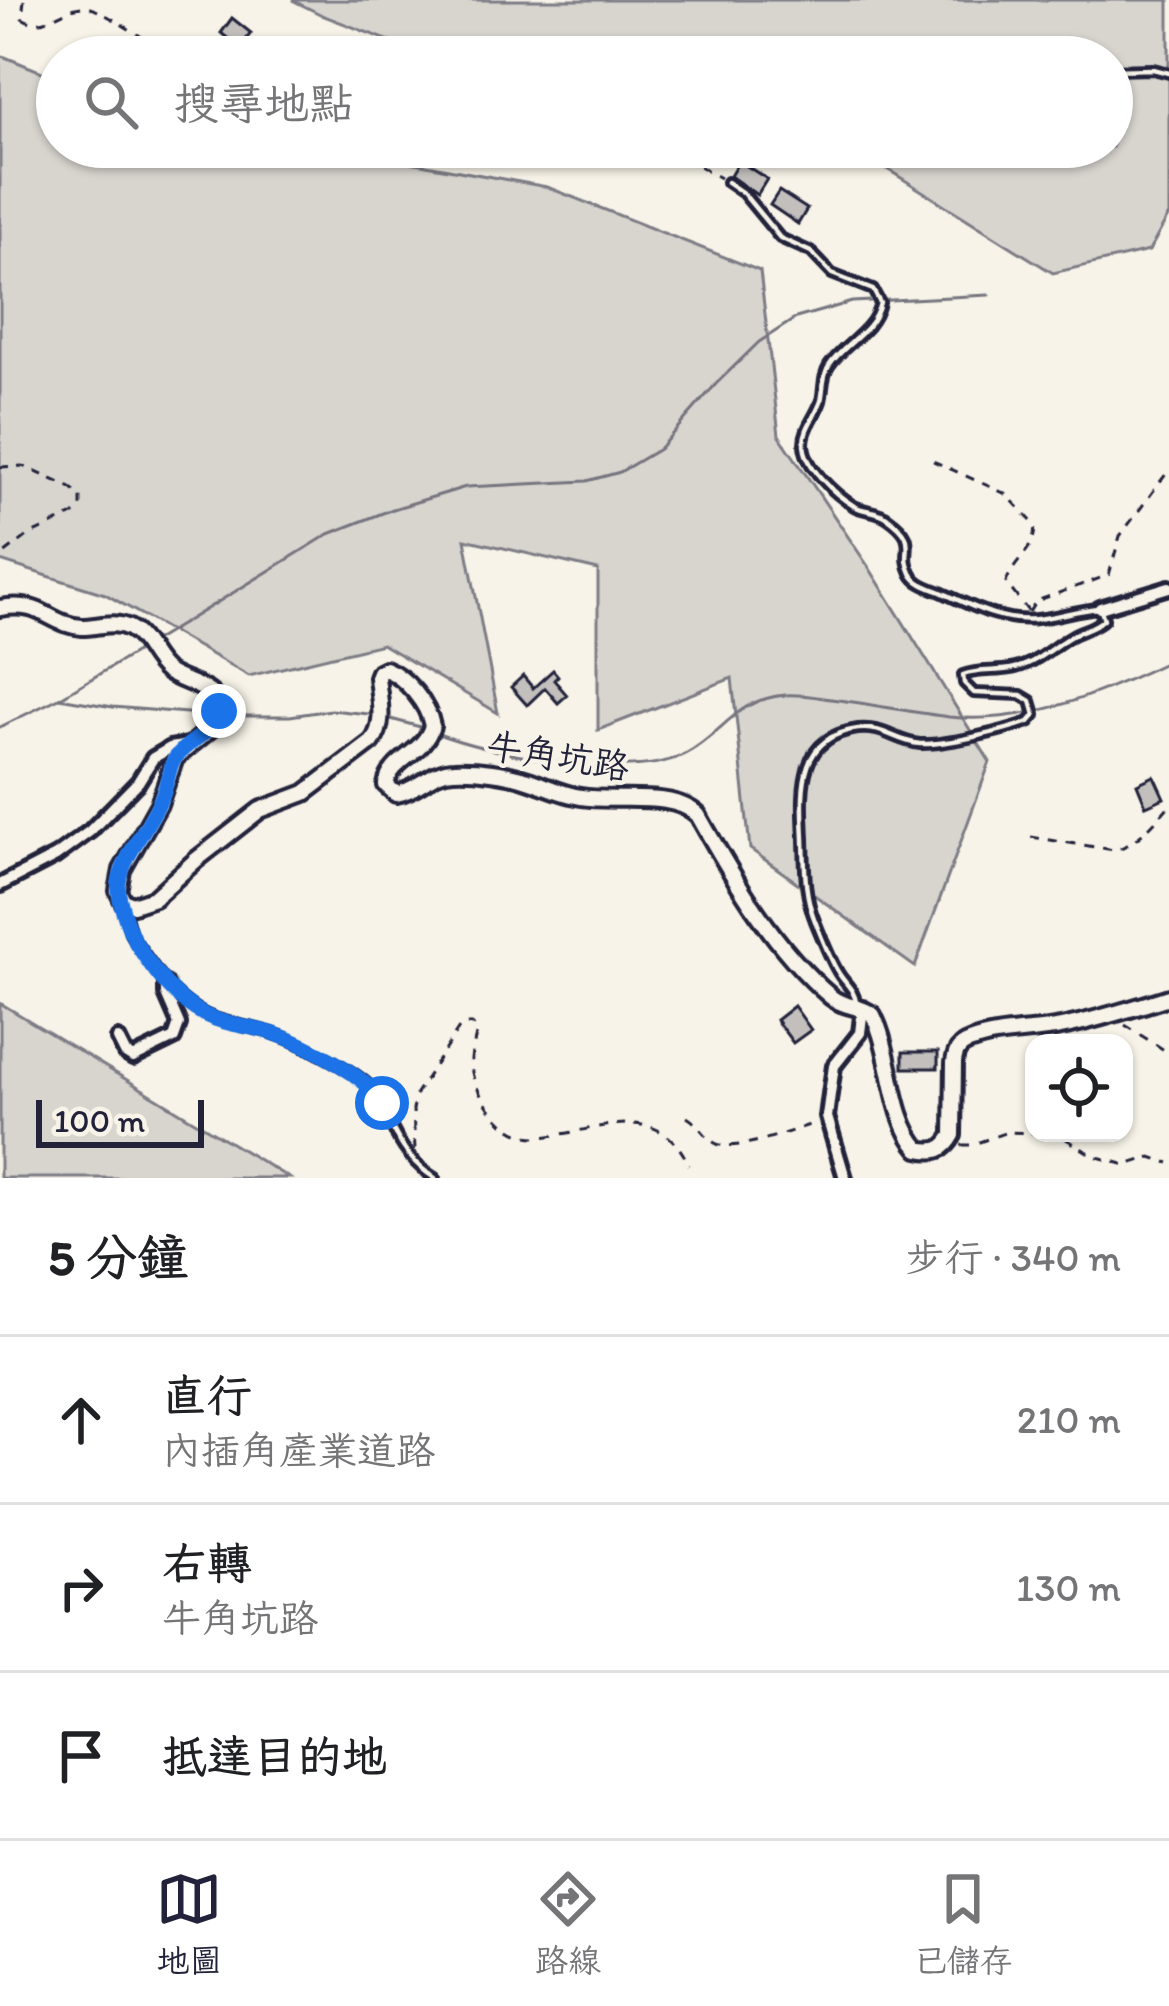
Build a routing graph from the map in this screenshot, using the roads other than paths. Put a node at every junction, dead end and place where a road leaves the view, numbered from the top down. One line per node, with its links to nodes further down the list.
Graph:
1 (1133, 69): 2 (lane)
2 (1169, 74)
3 (727, 182): 6 (lane)
4 (1169, 587): 6 (street)
5 (0, 608): 7 (street)
6 (1100, 608): 12 (lane)
7 (189, 745): 8 (street); 9 (street)
8 (0, 885)
9 (123, 902): 10 (lane); 12 (street, 牛角坑路)
10 (166, 984): 13 (street); 14 (lane)
11 (1169, 997): 12 (street, 牛角坑路)
12 (858, 1008): 15 (street)
13 (118, 1039)
14 (435, 1178)
15 (845, 1178)

